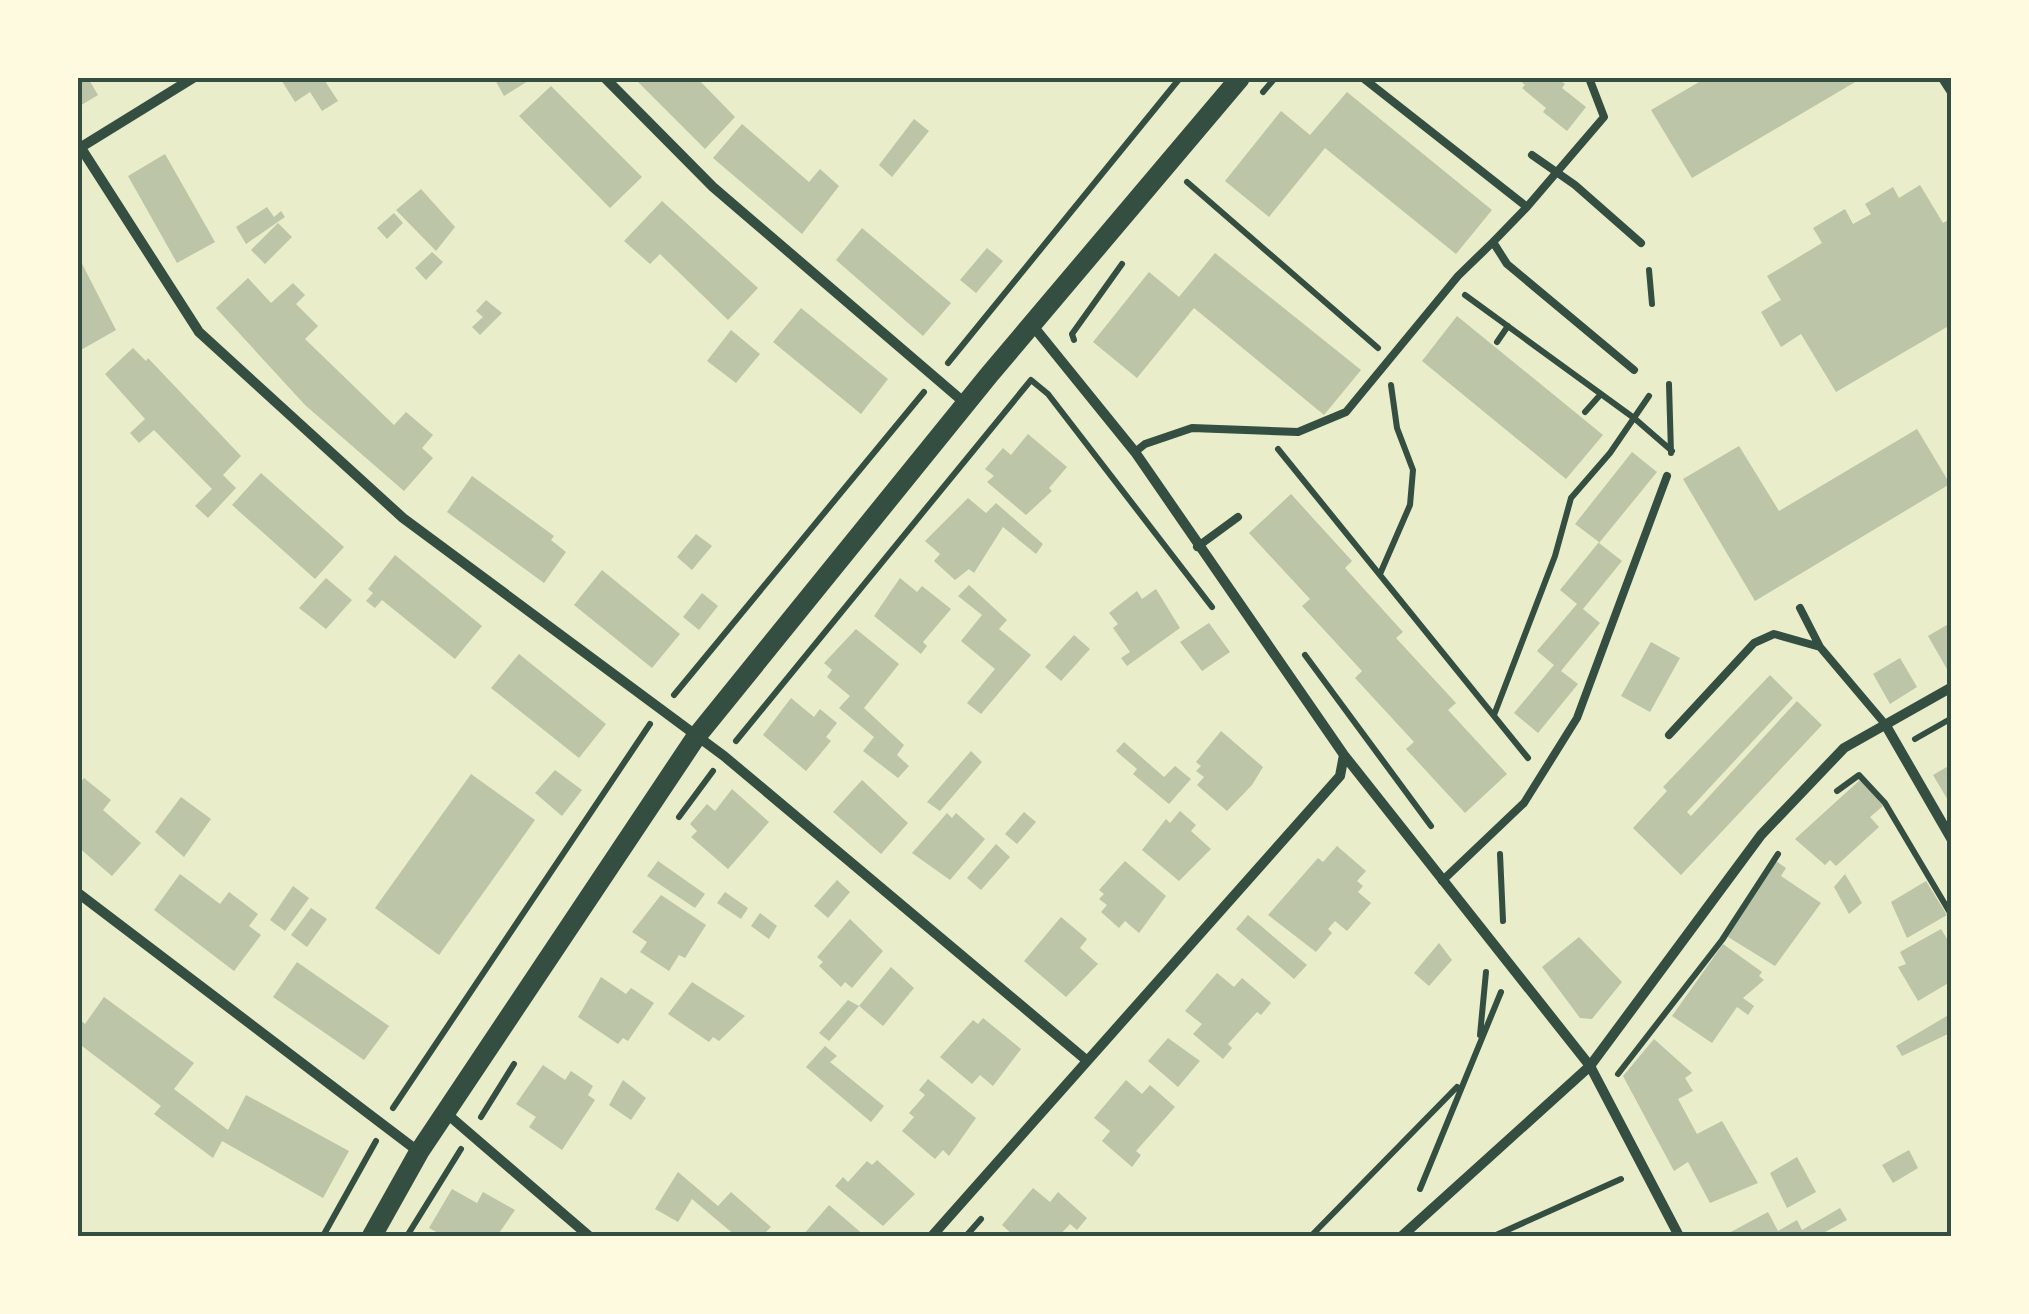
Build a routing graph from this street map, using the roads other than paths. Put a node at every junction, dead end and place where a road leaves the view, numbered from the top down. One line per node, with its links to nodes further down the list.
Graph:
1 (193, 78): 8 (street)
2 (605, 78): 16 (street)
3 (1240, 78): 14 (main road)
4 (1363, 78): 11 (lane)
5 (1589, 78): 10 (lane)
6 (1943, 78): 7 (street)
7 (1952, 92)
8 (79, 149): 26 (street)
9 (1532, 155): 10 (lane)
10 (1558, 173): 11 (lane); 13 (lane)
11 (1527, 206): 12 (lane)
12 (1493, 242): 15 (lane); 17 (lane)
13 (1641, 243)
14 (1032, 326): 16 (main road); 17 (street)
15 (1634, 370)
16 (966, 404): 26 (main road)
17 (1135, 452): 20 (street)
18 (1667, 476): 29 (lane)
19 (1238, 517): 20 (lane)
20 (1197, 547): 27 (street)
21 (1800, 608): 22 (lane)
22 (1820, 648): 24 (lane); 25 (lane)
23 (1952, 687): 24 (street)
24 (1885, 724): 28 (street); 32 (street)
25 (1670, 734)
26 (696, 738): 31 (street); 33 (main road)
27 (1344, 756): 29 (street); 31 (street)
28 (1952, 840)
29 (1442, 882): 32 (street)
30 (78, 893): 34 (street)
31 (1085, 1058): 37 (street)
32 (1590, 1066): 38 (street); 39 (street)
33 (446, 1113): 34 (main road); 36 (street)
34 (419, 1152): 35 (main road)
35 (372, 1236)
36 (590, 1236)
37 (932, 1236)
38 (1402, 1236)
39 (1679, 1236)

